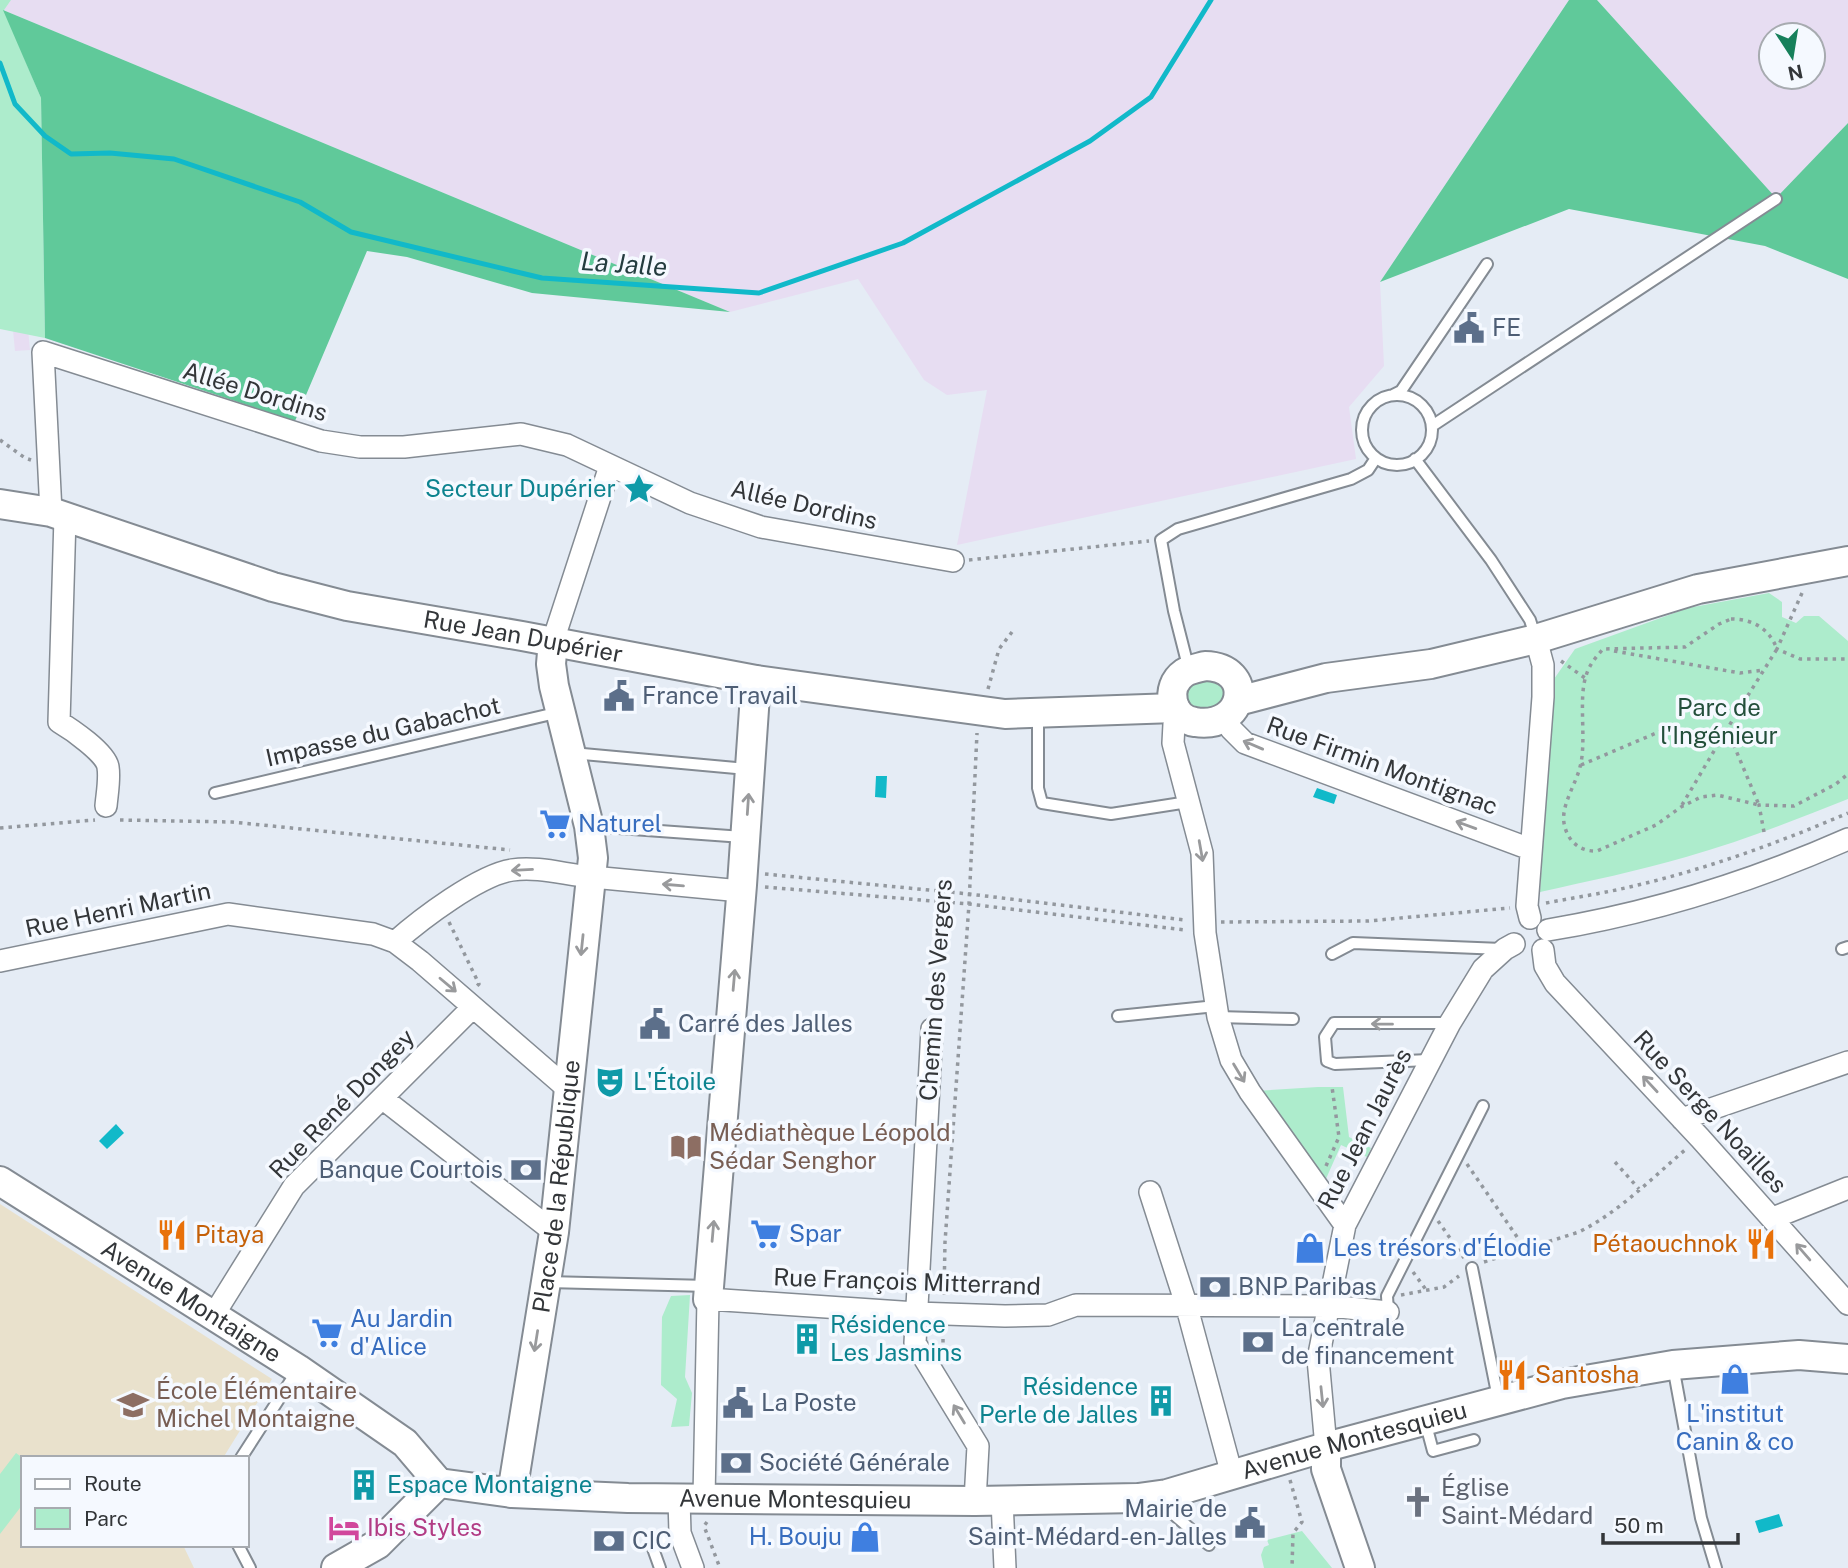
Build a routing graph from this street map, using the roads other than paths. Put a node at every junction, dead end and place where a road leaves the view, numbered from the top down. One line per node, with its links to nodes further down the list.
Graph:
1 (1776, 198): 4 (lane)
2 (1487, 264): 3 (lane)
3 (1392, 395): 4 (lane); 5 (lane)
4 (1432, 426): 6 (lane)
5 (1376, 458): 6 (lane); 15 (lane)
6 (1415, 460): 12 (lane)
7 (611, 466): 9 (street, Allée Dordins); 10 (street, Allée Dordins); 13 (street)
8 (0, 504): 9 (street, Rue Jean Dupérier)
9 (58, 514): 13 (street, Rue Jean Dupérier); 23 (street, Allée Dordins)
10 (953, 561)
11 (1848, 561): 12 (street)
12 (1536, 639): 16 (street); 27 (street)
13 (553, 641): 14 (street, Rue Jean Dupérier); 17 (street, Place de la République)
14 (755, 680): 18 (street, Rue Jean Dupérier); 20 (street)
15 (1180, 694): 16 (street); 16 (street); 18 (street, Rue Jean Dupérier); 22 (street)
16 (1233, 699): 27 (street, Rue Firmin Montignac, one-way to 16)
17 (561, 712): 19 (street, Place de la République); 21 (lane, Impasse du Gabachot)
18 (1048, 713): 22 (lane)
19 (571, 753): 20 (lane); 24 (street, Place de la République)
20 (750, 770): 25 (street, one-way to 20)
21 (215, 793)
22 (1188, 802): 37 (street, one-way to 37)
23 (111, 815)
24 (589, 826): 25 (lane); 28 (street, Place de la République)
25 (745, 837): 29 (street)
26 (1848, 839): 31 (street)
27 (1530, 849): 30 (street)
28 (589, 877): 29 (street, one-way to 28); 32 (street, one-way to 32); 44 (street, Place de la République, one-way to 44)
29 (742, 883): 56 (street, one-way to 29)
30 (1528, 912): 31 (street); 33 (street, Rue Jean Jaurès)
31 (1546, 940): 33 (street); 47 (street, Rue Serge Noailles, one-way to 31)
32 (395, 942): 35 (street, Rue Henri Martin); 36 (street, Rue Henri Martin, one-way to 36)
33 (1509, 947): 34 (lane); 40 (street, Rue Jean Jaurès)
34 (1332, 954)
35 (0, 961)
36 (468, 1003): 44 (street, Rue Henri Martin); 45 (street, Rue René Dongey)
37 (1217, 1012): 38 (lane); 39 (lane); 52 (street, one-way to 52)
38 (1118, 1016)
39 (1293, 1019)
40 (1450, 1023): 42 (street, Rue Jean Jaurès); 42 (lane, one-way to 42)
41 (932, 1029): 61 (street, Chemin des Vergers)
42 (1429, 1060): 52 (street, Rue Jean Jaurès)
43 (1848, 1062): 47 (street)
44 (570, 1087): 53 (street, Place de la République)
45 (382, 1098): 53 (street); 62 (street, Rue René Dongey)
46 (1483, 1107): 58 (lane)
47 (1682, 1119): 51 (street, Rue Serge Noailles)
48 (0, 1181): 62 (street, Avenue Montaigne)
49 (1848, 1188): 51 (street)
50 (1150, 1192): 57 (street)
51 (1773, 1218): 59 (street, Rue Serge Noailles, one-way to 51)
52 (1345, 1226): 60 (street, Rue Jean Jaurès)
53 (554, 1232): 55 (street, Place de la République)
54 (1472, 1268): 66 (lane)
55 (546, 1282): 56 (lane); 73 (street, Place de la République, one-way to 73)
56 (708, 1293): 61 (street, Rue François Mitterrand); 75 (street)
57 (1186, 1304): 60 (street, Rue François Mitterrand); 61 (street, Rue François Mitterrand); 71 (street)
58 (1388, 1304): 60 (street, Rue François Mitterrand)
59 (1848, 1304)
60 (1330, 1306): 69 (street, Rue Jean Jaurès, one-way to 69)
61 (916, 1313): 76 (street, Chemin des Vergers, one-way to 61)
62 (213, 1316): 65 (street, Avenue Montaigne)
63 (1848, 1359): 64 (street, Avenue Montesquieu)
64 (1673, 1365): 66 (street, Avenue Montesquieu); 86 (lane)
65 (298, 1369): 70 (lane); 72 (street, Avenue Montaigne)
66 (1499, 1401): 67 (street, Avenue Montesquieu)
67 (1425, 1421): 68 (lane); 69 (street, Avenue Montesquieu)
68 (1474, 1440)
69 (1326, 1447): 71 (street, Avenue Montesquieu); 85 (street)
70 (242, 1456)
71 (1232, 1475): 74 (street, Avenue Montesquieu)
72 (439, 1483): 73 (street, Avenue Montesquieu); 81 (street)
73 (512, 1493): 75 (street, Avenue Montesquieu)
74 (1167, 1493): 76 (street, Avenue Montesquieu); 78 (lane)
75 (699, 1499): 76 (street, Avenue Montesquieu); 77 (street)
76 (989, 1501): 84 (street, Chemin des Vergers)
77 (680, 1533): 82 (lane); 83 (street)
78 (1209, 1545)
79 (240, 1547): 80 (lane)
80 (250, 1568)
81 (336, 1568)
82 (660, 1568)
83 (692, 1568)
84 (1005, 1568)
85 (1360, 1568)
86 (1716, 1568)

